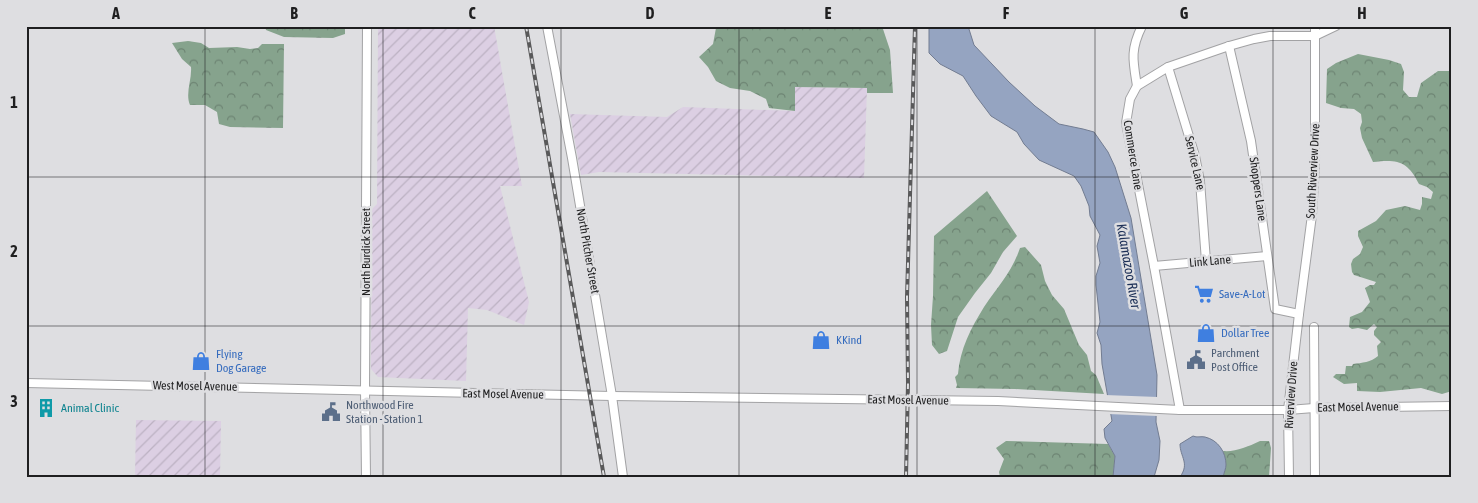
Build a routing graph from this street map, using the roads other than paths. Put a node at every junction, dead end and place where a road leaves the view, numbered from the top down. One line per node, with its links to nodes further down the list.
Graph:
1 (367, 26): 16 (street, North Burdick Street)
2 (548, 26): 17 (street, North Pitcher Street)
3 (1142, 26): 9 (street)
4 (1315, 26): 6 (street, South Riverview Drive)
5 (1336, 26): 6 (street)
6 (1315, 36): 7 (street); 13 (street, South Riverview Drive)
7 (1229, 46): 8 (street); 10 (street, Shoppers Lane)
8 (1168, 68): 9 (street); 11 (street, Service Lane)
9 (1137, 86): 12 (street, Commerce Lane)
10 (1267, 256): 11 (street, Link Lane); 13 (street, Shoppers Lane)
11 (1206, 261): 12 (street, Link Lane)
12 (1154, 266): 20 (street, Commerce Lane)
13 (1299, 314): 21 (street, Riverview Drive)
14 (1314, 327): 19 (street)
15 (26, 383): 16 (street, West Mosel Avenue)
16 (364, 390): 17 (street, East Mosel Avenue); 22 (street, North Burdick Street)
17 (612, 396): 20 (street, East Mosel Avenue); 23 (street, North Pitcher Street)
18 (1452, 406): 19 (street, East Mosel Avenue)
19 (1314, 408): 21 (street, East Mosel Avenue); 25 (street)
20 (1180, 410): 21 (street, East Mosel Avenue)
21 (1288, 410): 24 (street, Riverview Drive)
22 (366, 477)
23 (623, 477)
24 (1289, 477)
25 (1315, 477)

